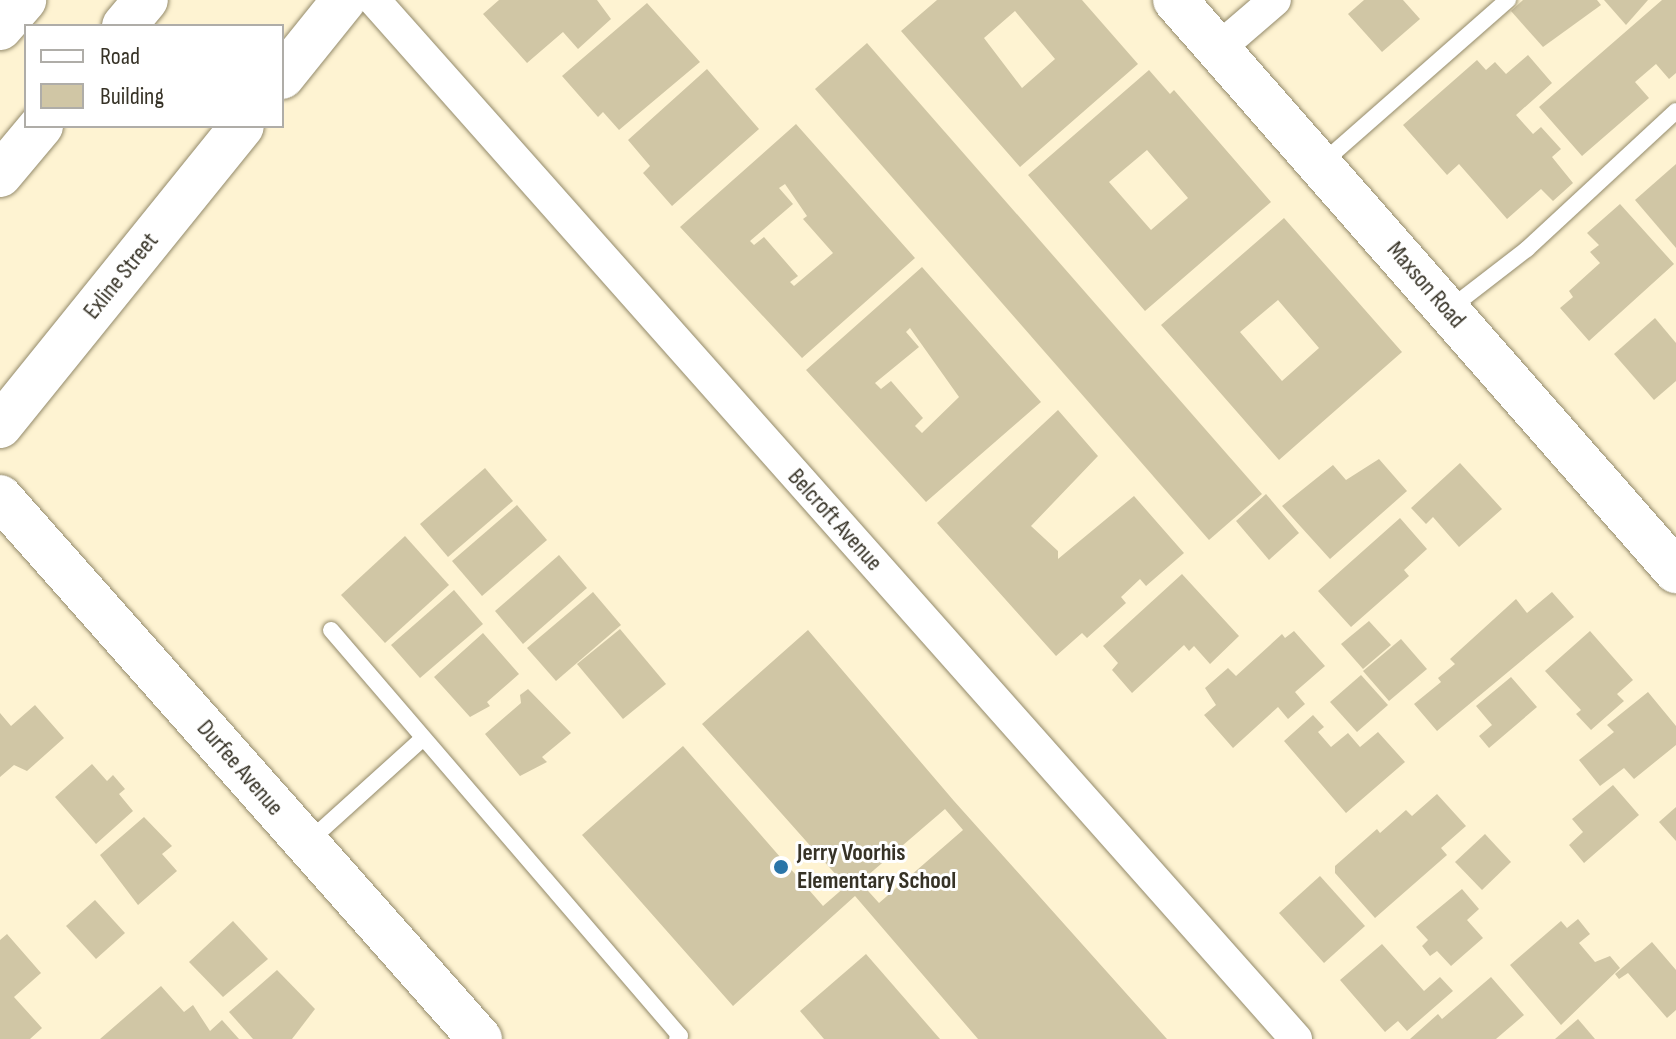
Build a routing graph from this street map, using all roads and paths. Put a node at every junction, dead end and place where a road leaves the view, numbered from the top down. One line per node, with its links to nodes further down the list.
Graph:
1 (24, 0): 9 (main road)
2 (146, 0): 8 (main road)
3 (344, 0): 11 (main road)
4 (374, 0): 26 (street, Belcroft Avenue)
5 (1175, 0): 10 (main road, Maxson Road)
6 (1275, 0): 10 (street)
7 (1508, 0): 15 (lane)
8 (126, 24)
9 (0, 28)
10 (1218, 49): 15 (main road, Maxson Road)
11 (284, 75)
12 (1676, 111): 17 (lane)
13 (39, 128): 16 (main road)
14 (240, 128): 18 (main road, Exline Street)
15 (1320, 165): 17 (main road, Maxson Road)
16 (0, 175)
17 (1448, 311): 20 (main road, Maxson Road)
18 (0, 426)
19 (0, 497): 23 (main road, Durfee Avenue)
20 (1676, 571)
21 (331, 630): 22 (lane)
22 (421, 740): 23 (lane); 25 (lane)
23 (306, 844): 24 (main road, Durfee Avenue)
24 (480, 1039)
25 (677, 1039)
26 (1296, 1039)

